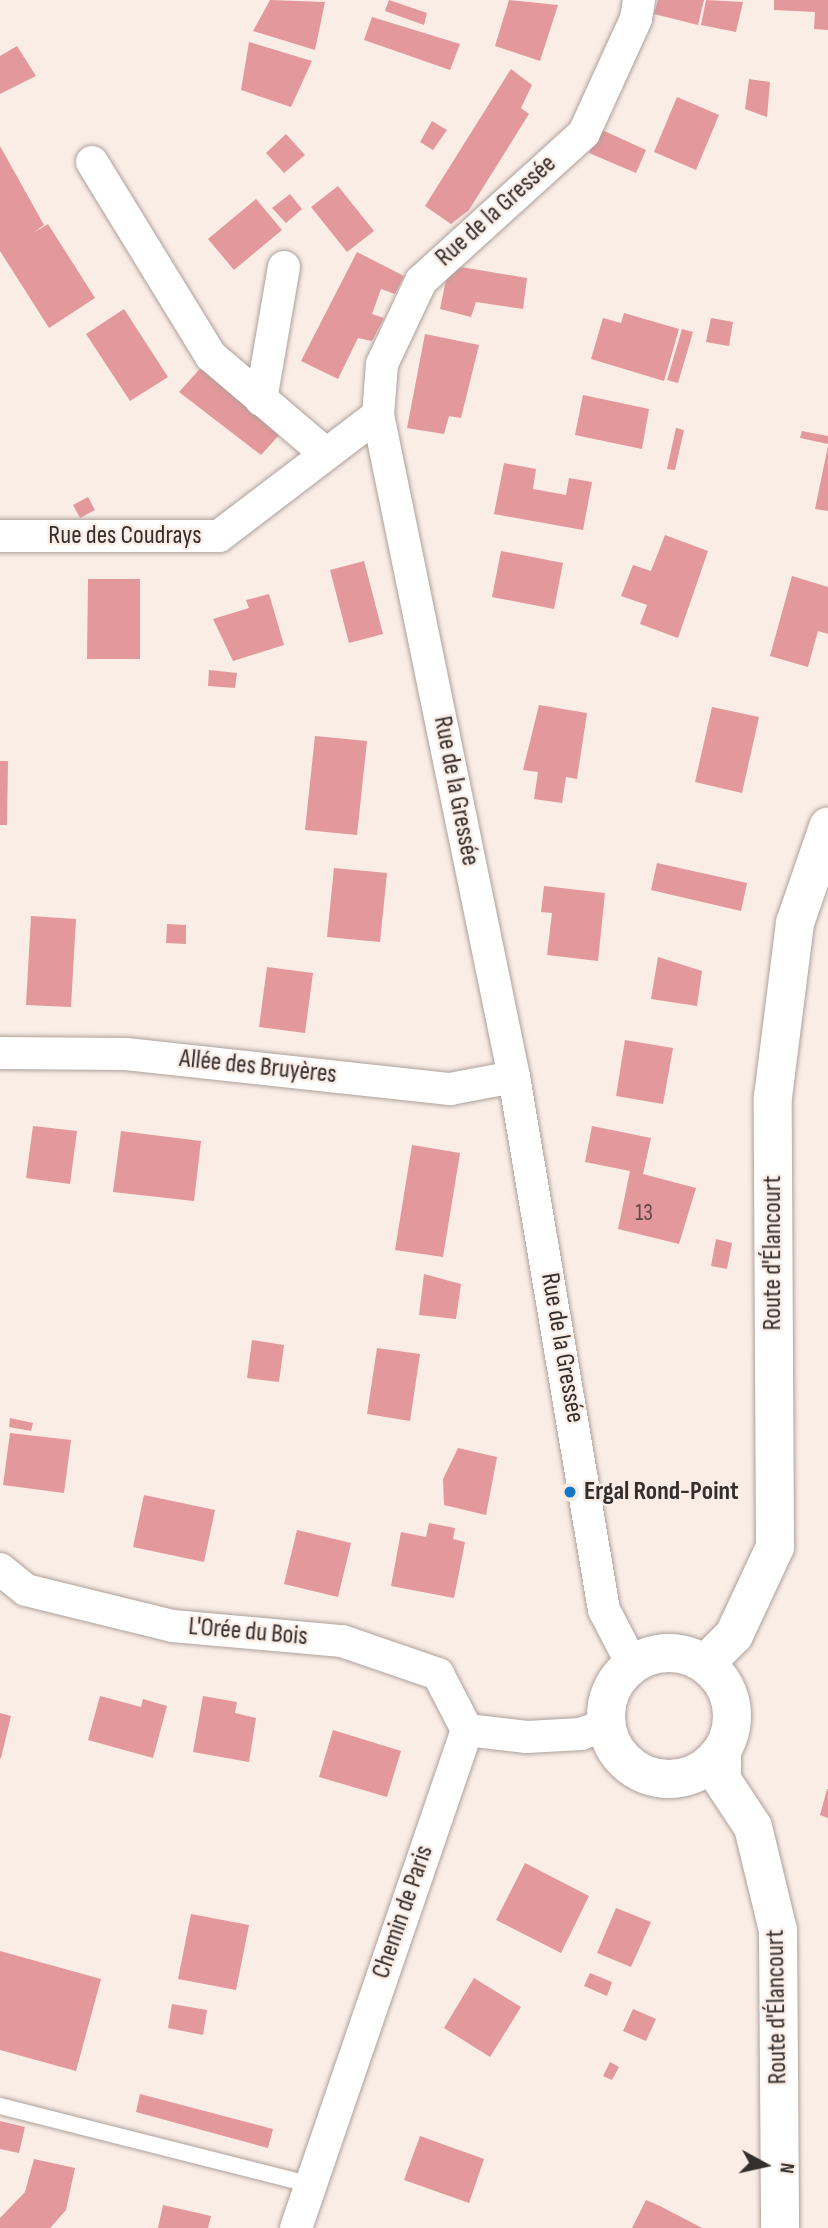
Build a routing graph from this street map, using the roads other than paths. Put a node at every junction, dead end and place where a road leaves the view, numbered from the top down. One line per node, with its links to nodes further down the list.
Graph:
1 (639, 0): 5 (street, Rue de la Gressée)
2 (92, 162): 4 (street)
3 (284, 267): 4 (street)
4 (261, 400): 6 (street)
5 (378, 415): 6 (street, Rue des Coudrays); 10 (street, Rue de la Gressée)
6 (325, 453): 7 (street, Rue des Coudrays)
7 (0, 536)
8 (828, 827): 13 (street, Route d'Élancourt)
9 (0, 1053): 10 (street, Allée des Bruyères)
10 (514, 1077): 12 (street, Rue de la Gressée)
11 (0, 1569): 15 (street, L'Orée du Bois)
12 (632, 1664): 13 (street); 14 (street)
13 (705, 1664): 16 (street)
14 (605, 1725): 15 (street); 16 (street)
15 (467, 1730): 18 (street, Chemin de Paris)
16 (722, 1756): 20 (street, Route d'Élancourt)
17 (0, 2106): 18 (lane)
18 (309, 2184): 19 (street, Chemin de Paris)
19 (296, 2228)
20 (780, 2228)

